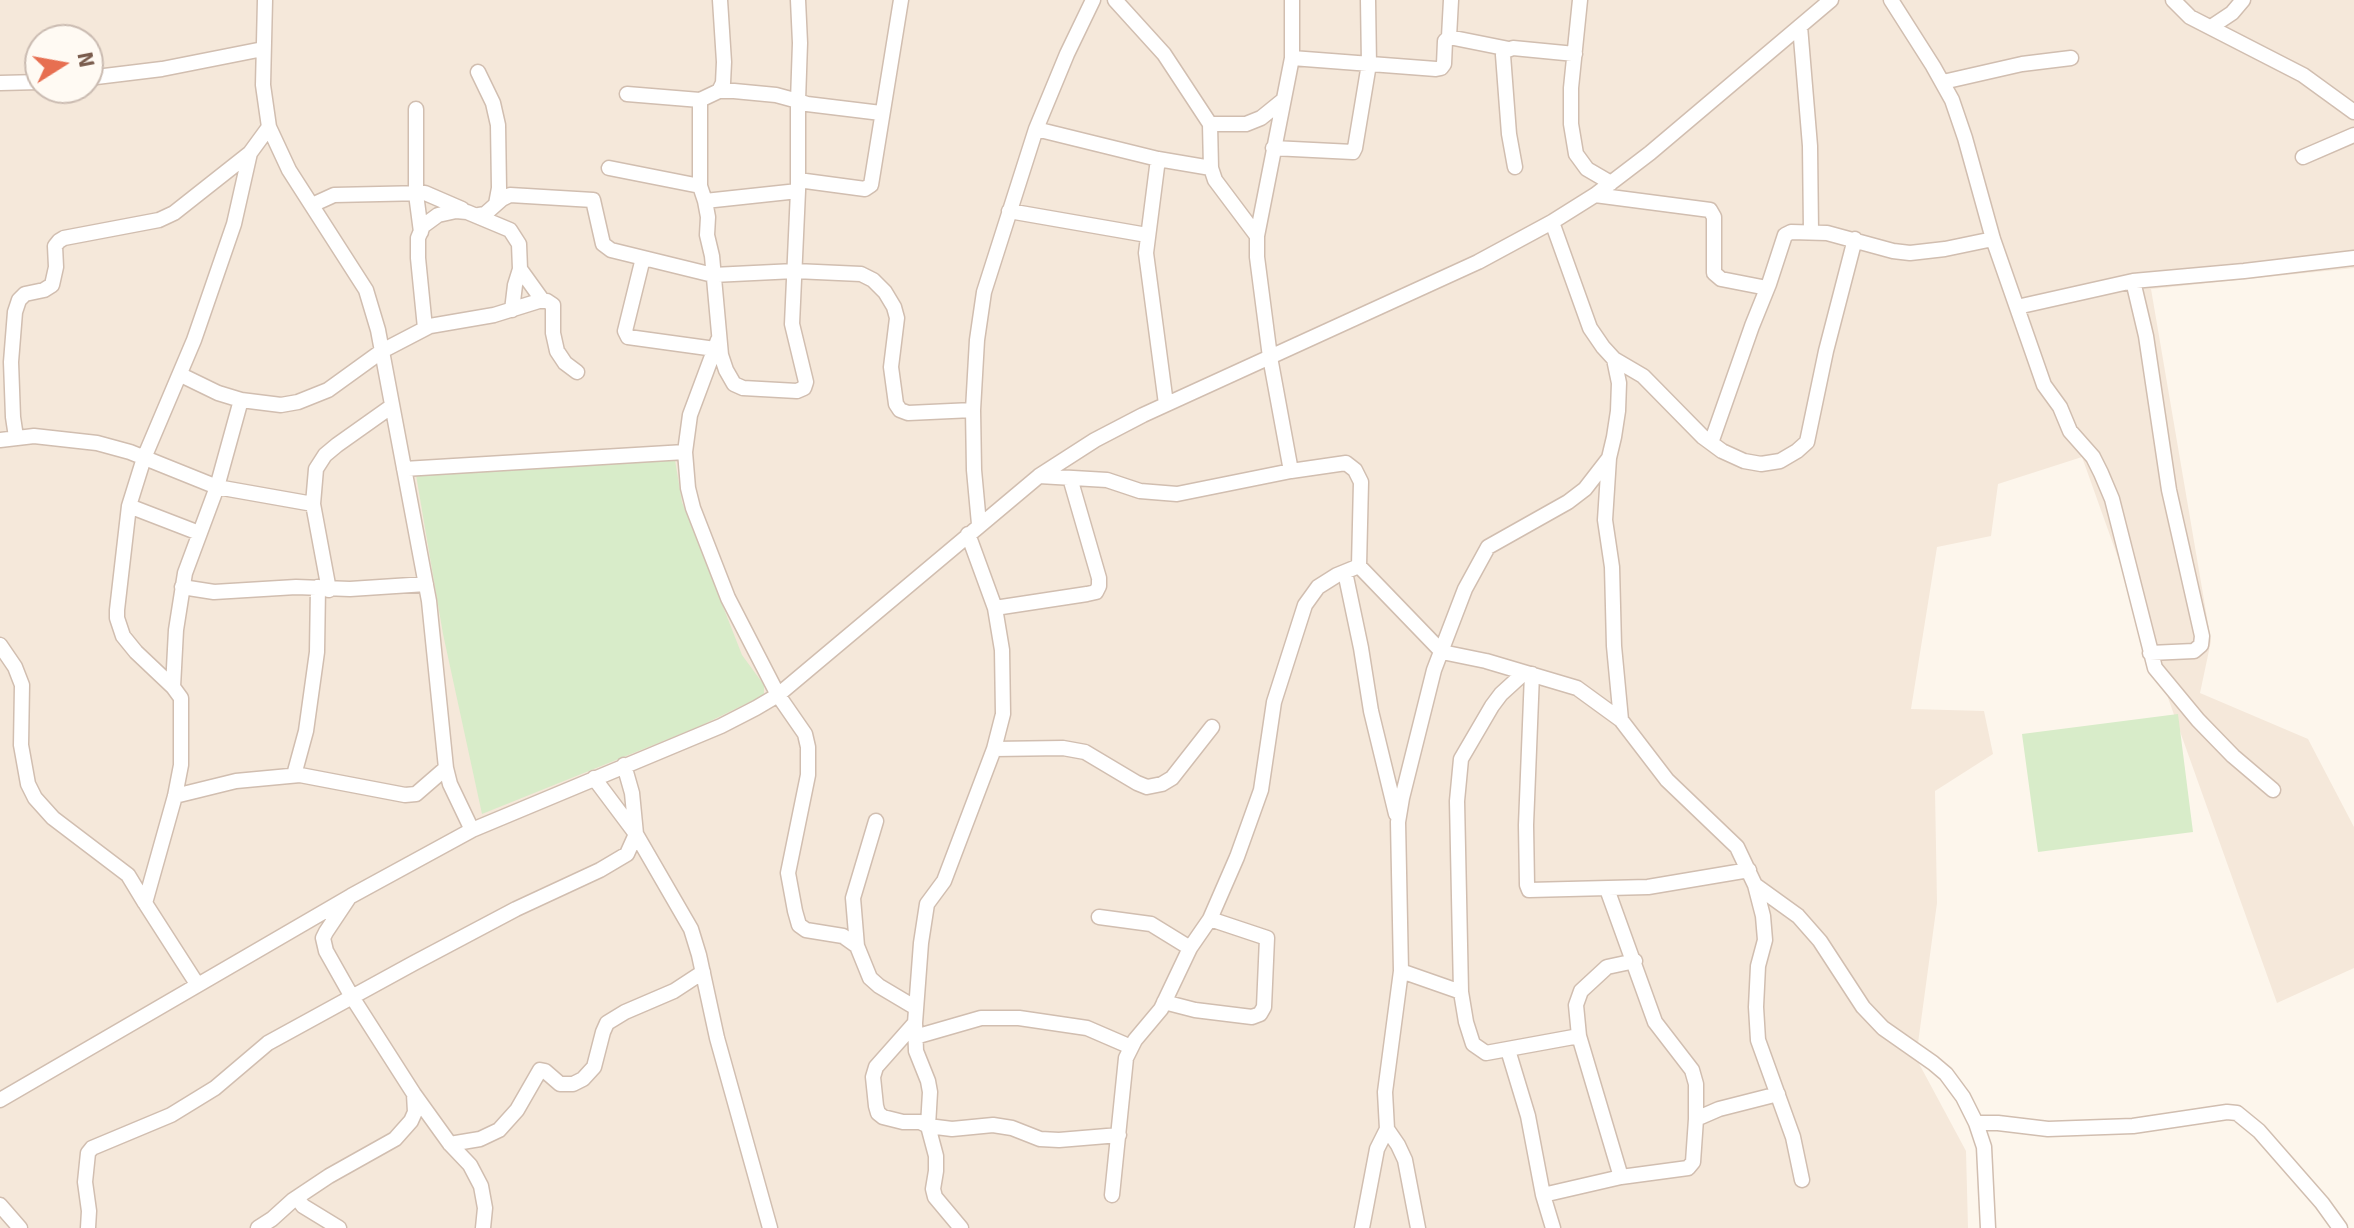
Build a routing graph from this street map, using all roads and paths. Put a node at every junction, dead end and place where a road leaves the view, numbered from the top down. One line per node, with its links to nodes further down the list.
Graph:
1 (265, 0): 18 (street)
2 (720, 0): 29 (street)
3 (797, 0): 33 (street)
4 (901, 0): 36 (street)
5 (1093, 0): 39 (street)
6 (1115, 0): 37 (street)
7 (1292, 0): 21 (street)
8 (1368, 0): 23 (street)
9 (1451, 0): 17 (street)
10 (1580, 0): 20 (street)
11 (1831, 0): 15 (street)
12 (1891, 0): 27 (street)
13 (2173, 0): 16 (street)
14 (2243, 0): 16 (street)
15 (1800, 26): 48 (street); 58 (street)
16 (2211, 27): 35 (street)
17 (1449, 37): 19 (street); 23 (street)
18 (263, 49): 25 (street); 38 (street)
19 (1509, 49): 20 (street); 45 (street)
20 (1575, 54): 48 (street)
21 (1292, 58): 23 (street); 31 (street)
22 (2071, 58): 27 (street)
23 (1369, 64): 41 (street)
24 (478, 72): 53 (street)
25 (104, 76)
26 (24, 82): 28 (street)
27 (1943, 82): 63 (street)
28 (0, 83)
29 (719, 91): 32 (street); 33 (street)
30 (627, 94): 32 (street)
31 (1284, 99): 37 (street); 41 (street)
32 (700, 100): 50 (street)
33 (798, 101): 36 (street); 49 (street)
34 (416, 109): 51 (street)
35 (2354, 112)
36 (881, 113): 49 (street)
37 (1210, 124): 47 (street)
38 (269, 127): 42 (street); 54 (street)
39 (1036, 129): 44 (street); 55 (street)
40 (2354, 135): 43 (street)
41 (1273, 148): 61 (street)
42 (250, 153): 79 (street); 81 (street)
43 (2303, 157)
44 (1158, 159): 47 (street); 60 (street)
45 (1515, 167)
46 (609, 168): 50 (street)
47 (1211, 168): 61 (street)
48 (1611, 183): 52 (street)
49 (798, 185): 50 (street); 67 (street)
50 (703, 193): 68 (street)
51 (416, 194): 54 (street); 56 (street); 59 (street)
52 (1595, 195): 57 (street); 70 (street)
53 (496, 204): 56 (street); 64 (street)
54 (312, 205): 76 (street)
55 (1009, 211): 60 (street); 85 (street)
56 (473, 214): 59 (street); 66 (street)
57 (1552, 222): 77 (street); 78 (street)
58 (1811, 231): 62 (street); 70 (street)
59 (421, 232): 74 (street)
60 (1147, 235): 83 (street)
61 (1257, 236): 77 (street)
62 (1855, 239): 63 (street); 88 (street)
63 (1993, 239): 72 (street)
64 (643, 258): 68 (street); 75 (street)
65 (2354, 258): 69 (street)
66 (520, 269): 71 (street); 73 (street)
67 (795, 271): 68 (street); 75 (street); 85 (street)
68 (713, 275): 75 (street)
69 (2133, 281): 72 (street); 108 (street)
70 (1767, 288): 88 (street)
71 (543, 301): 73 (street); 80 (street)
72 (2017, 307): 108 (street)
73 (512, 310): 74 (street)
74 (425, 328): 76 (street)
75 (717, 343): 89 (street)
76 (382, 351): 82 (street); 84 (street)
77 (1270, 357): 83 (street); 93 (street)
78 (1614, 359): 88 (street); 91 (street)
79 (5, 362): 86 (street)
80 (577, 372)
81 (181, 375): 82 (street); 90 (street)
82 (241, 400): 96 (street)
83 (1166, 404): 94 (street)
84 (392, 406): 92 (street); 97 (street)
85 (973, 410): 99 (street)
86 (16, 437): 87 (street); 90 (street)
87 (0, 440)
88 (1711, 443)
89 (685, 452): 92 (street); 111 (street)
90 (144, 458): 96 (street); 98 (street)
91 (1609, 458): 107 (street); 112 (street)
92 (404, 469): 102 (street)
93 (1291, 471): 95 (street); 101 (street)
94 (1039, 476): 95 (street); 99 (street)
95 (1070, 478): 105 (street)
96 (217, 487): 97 (street); 100 (street)
97 (313, 504): 104 (street)
98 (129, 506): 100 (street); 110 (street)
99 (973, 529): 105 (street); 111 (street)
100 (199, 533): 103 (street)
101 (1352, 569): 107 (street); 122 (street); 131 (street)
102 (426, 584): 104 (street); 116 (street)
103 (182, 587): 104 (street); 110 (street)
104 (324, 588): 117 (street)
105 (995, 608): 114 (street)
106 (0, 645): 129 (street)
107 (1442, 652): 109 (street); 122 (street)
108 (2150, 653): 119 (street)
109 (1528, 673): 112 (street); 127 (street); 138 (street)
110 (173, 687): 120 (street)
111 (778, 695): 115 (street); 132 (street)
112 (1621, 720): 125 (street)
113 (1212, 727): 114 (street)
114 (994, 749): 141 (street)
115 (624, 765): 118 (street); 124 (street)
116 (446, 768): 117 (street); 123 (street)
117 (294, 775): 120 (street)
118 (594, 778): 123 (street); 124 (street)
119 (2273, 790)
120 (175, 796): 129 (street)
121 (876, 821): 132 (street)
122 (1398, 822): 135 (street)
123 (472, 830): 128 (street)
124 (636, 834): 136 (street); 139 (street)
125 (1749, 870): 126 (street); 127 (street)
126 (1755, 885): 146 (street); 149 (street)
127 (1607, 889): 134 (street)
128 (351, 896): 137 (street); 139 (street)
129 (145, 903): 137 (street)
130 (1099, 917): 133 (street)
131 (1210, 919): 133 (street); 140 (street)
132 (857, 946): 141 (street)
133 (1190, 948): 140 (street)
134 (1635, 961): 142 (street); 148 (street)
135 (1401, 971): 138 (street); 151 (street)
136 (703, 972): 153 (street); 167 (street)
137 (197, 984): 147 (street)
138 (1461, 992): 144 (street)
139 (352, 997): 145 (street); 162 (street)
140 (1164, 1002): 143 (street)
141 (915, 1023): 143 (street); 150 (street); 150 (street)
142 (1579, 1036): 144 (street); 154 (street)
143 (1131, 1047): 152 (street)
144 (1508, 1050): 157 (street)
145 (414, 1094): 153 (street); 158 (street)
146 (1778, 1094): 148 (street); 155 (street)
147 (0, 1100)
148 (1696, 1119): 154 (street)
149 (1976, 1123): 172 (street); 173 (street)
150 (928, 1126): 152 (street); 168 (street)
151 (1387, 1129): 169 (street); 170 (street)
152 (1119, 1135): 156 (street)
153 (450, 1144): 166 (street)
154 (1621, 1177): 157 (street)
155 (1802, 1180)
156 (1112, 1195)
157 (1543, 1195): 171 (street)
158 (297, 1198): 160 (street); 165 (street)
159 (0, 1205): 161 (street)
160 (282, 1209): 163 (street); 164 (street)
161 (20, 1228)
162 (88, 1228)
163 (258, 1228)
164 (283, 1228)
165 (339, 1228)
166 (483, 1228)
167 (770, 1228)
168 (961, 1228)
169 (1362, 1228)
170 (1418, 1228)
171 (1553, 1228)
172 (1988, 1228)
173 (2340, 1228)

